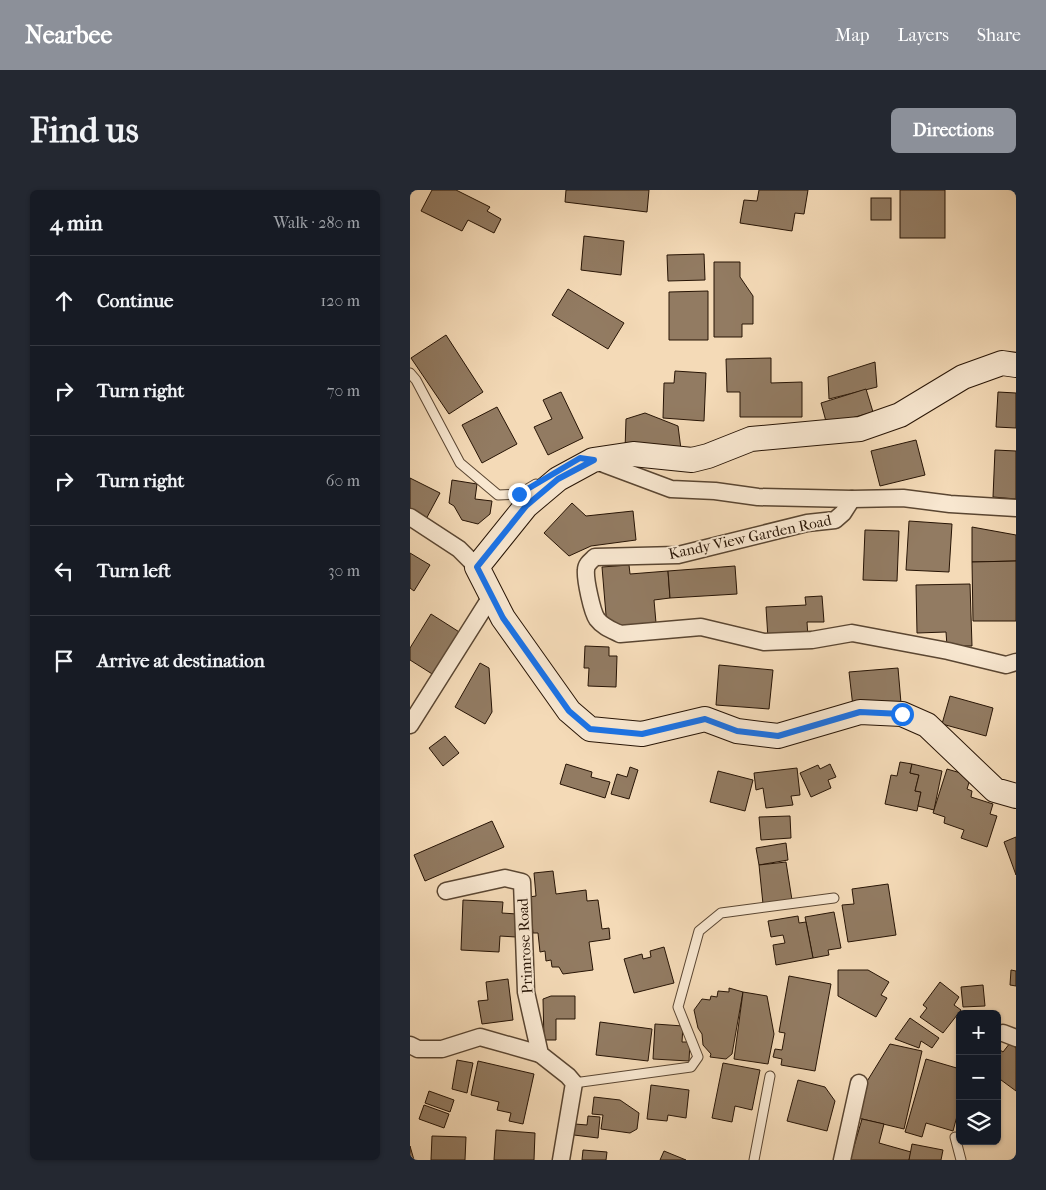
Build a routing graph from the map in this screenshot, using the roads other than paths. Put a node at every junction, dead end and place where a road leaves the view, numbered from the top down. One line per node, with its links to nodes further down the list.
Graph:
1 (1016, 365): 3 (street)
2 (410, 372): 3 (lane)
3 (594, 460): 4 (street, Kandy View Garden Road); 7 (street)
4 (852, 499): 5 (street, Kandy View Garden Road); 9 (street, Kandy View Garden Road)
5 (1016, 508)
6 (410, 518): 7 (street)
7 (477, 567): 8 (street)
8 (492, 595): 10 (street); 11 (street)
9 (1016, 662)
10 (410, 725)
11 (1016, 796)
12 (446, 891): 15 (street, Primrose Road)
13 (834, 898): 17 (lane)
14 (410, 1045): 15 (street)
15 (540, 1054): 17 (street)
16 (770, 1076): 21 (lane)
17 (574, 1083): 20 (street)
18 (860, 1083): 22 (street)
19 (955, 1137): 23 (lane)
20 (561, 1160)
21 (754, 1160)
22 (842, 1160)
23 (961, 1160)

